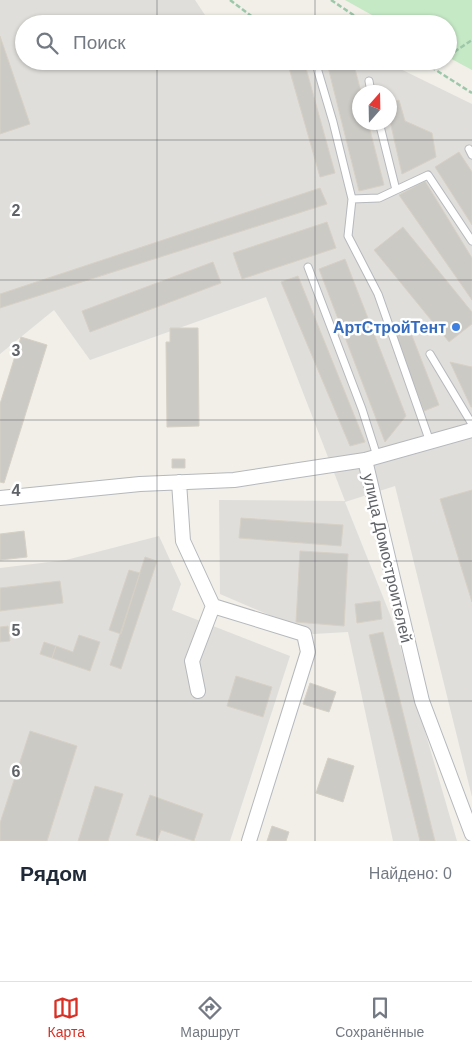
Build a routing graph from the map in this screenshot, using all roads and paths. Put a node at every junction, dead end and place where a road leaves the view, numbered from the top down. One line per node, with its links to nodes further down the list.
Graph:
1 (230, 0): 3 (path)
2 (332, 0): 4 (path)
3 (250, 15)
4 (354, 15)
5 (472, 40): 6 (path)
6 (457, 50)
7 (319, 70): 14 (lane)
8 (436, 70): 11 (path)
9 (368, 81): 10 (lane)
10 (369, 85)
11 (472, 93)
12 (381, 130): 13 (lane)
13 (396, 190): 14 (lane); 15 (lane)
14 (352, 199): 20 (lane)
15 (472, 242)
16 (308, 267): 21 (lane)
17 (430, 354): 18 (lane)
18 (472, 424)
19 (472, 430): 20 (street)
20 (430, 442): 21 (street)
21 (371, 458): 22 (street, улица Домостроителей); 26 (street, улица Домостроителей)
22 (179, 482): 23 (street, улица Домостроителей); 24 (street)
23 (0, 498)
24 (213, 606): 25 (street); 27 (street)
25 (198, 691)
26 (472, 834)
27 (249, 841)

